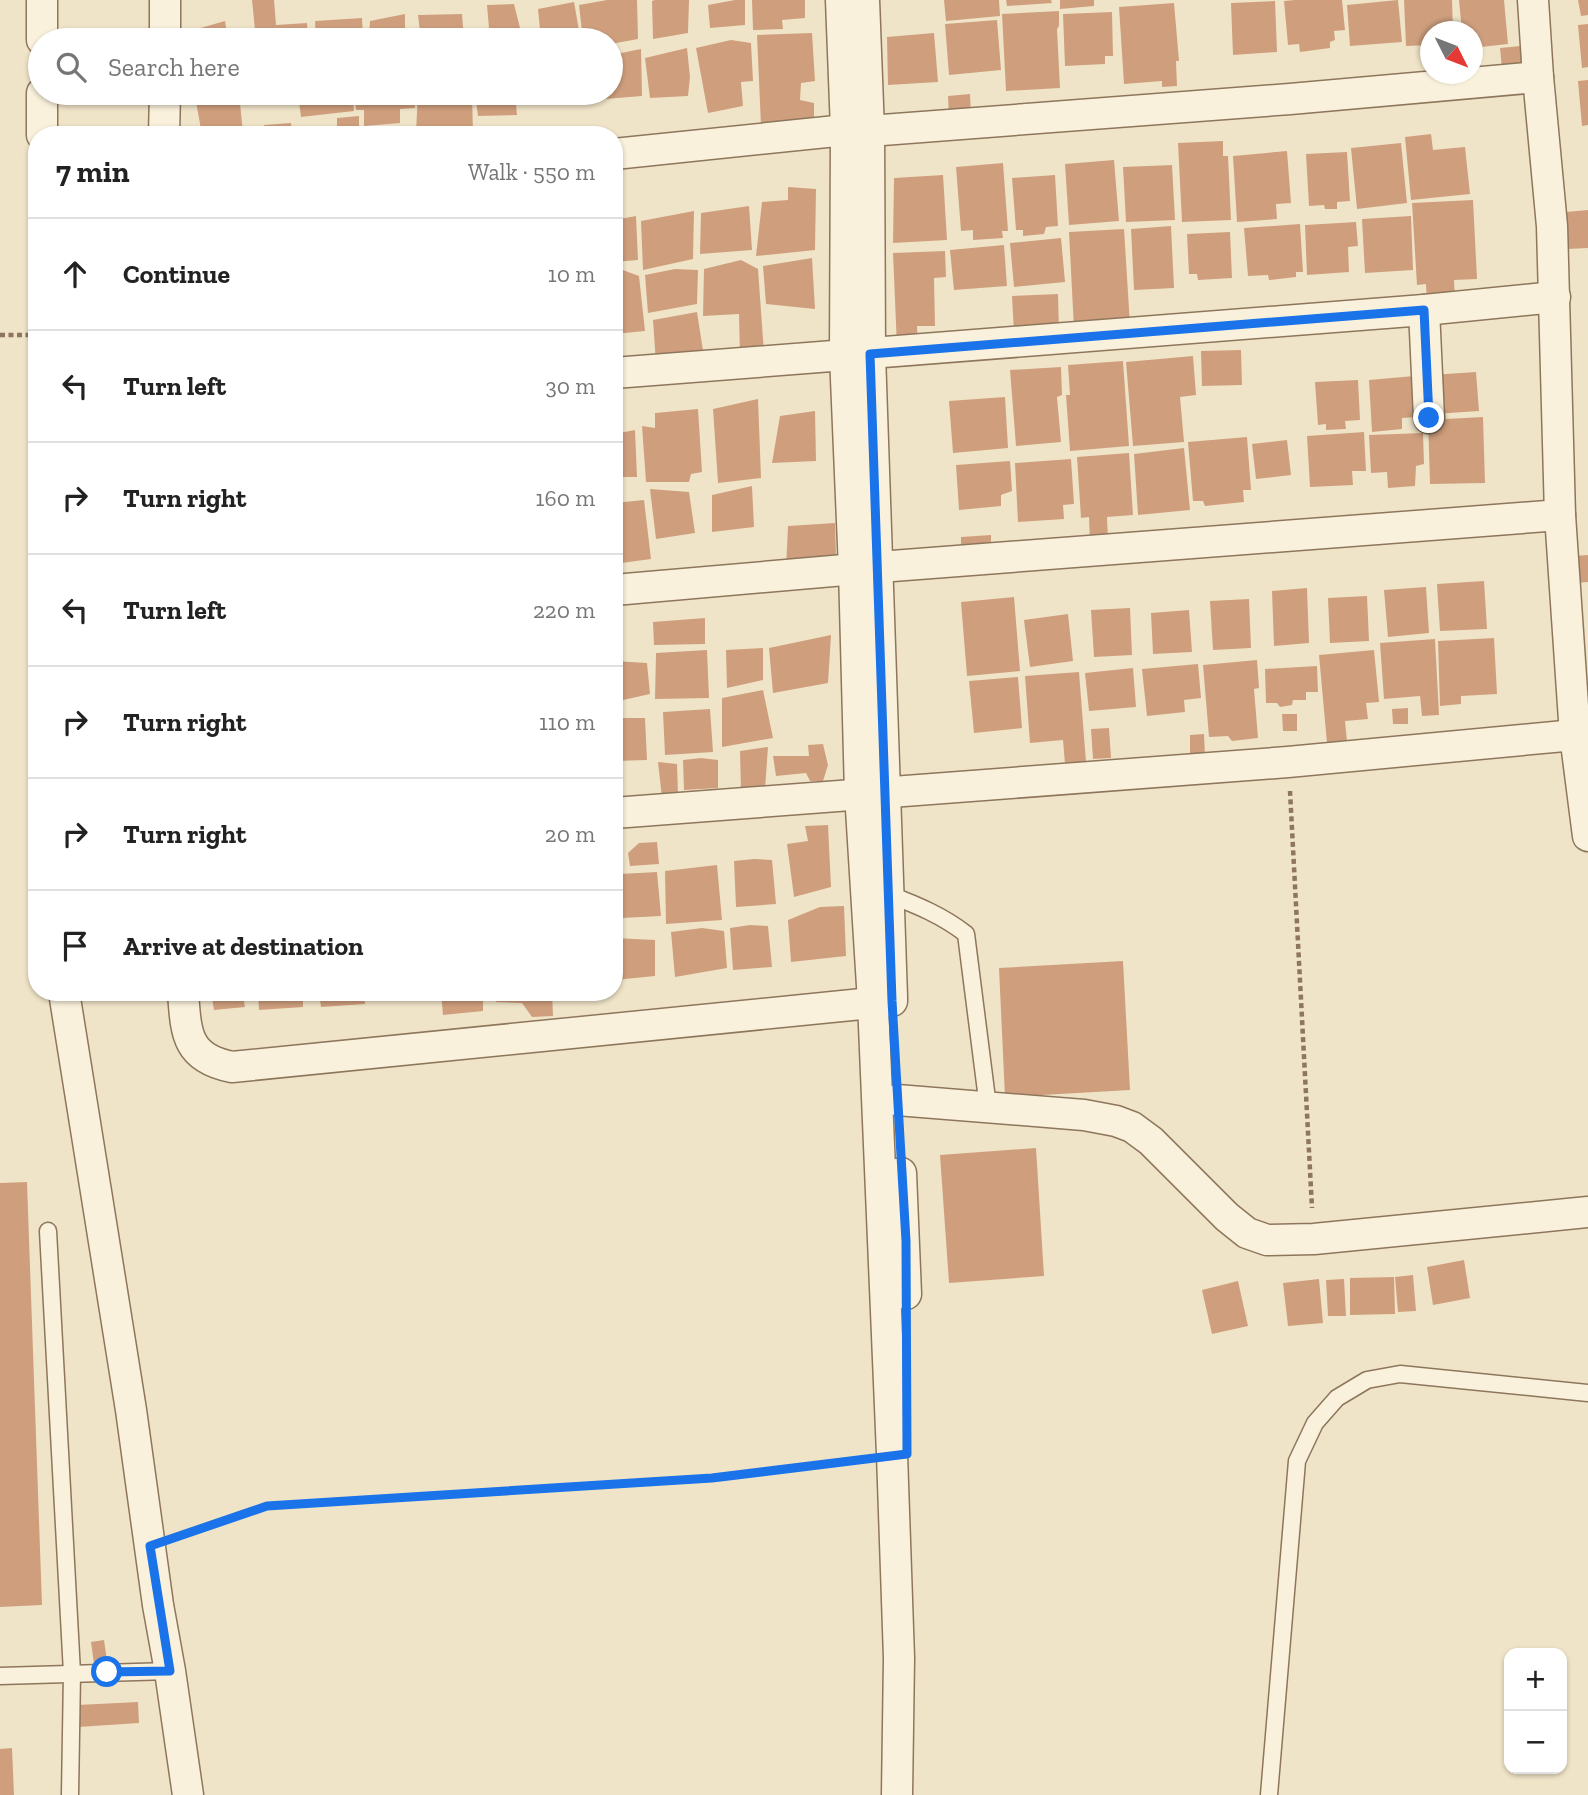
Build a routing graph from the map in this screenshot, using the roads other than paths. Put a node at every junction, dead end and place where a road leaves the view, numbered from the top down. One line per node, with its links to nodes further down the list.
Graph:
1 (42, 0): 6 (street)
2 (165, 0): 7 (street)
3 (841, 0): 13 (street)
4 (864, 0): 13 (street)
5 (1533, 0): 8 (street)
6 (42, 28)
7 (165, 28)
8 (1538, 77): 13 (street); 15 (street)
9 (42, 105): 11 (street)
10 (165, 105): 12 (street)
11 (42, 126)
12 (164, 126)
13 (858, 130): 14 (street); 17 (street)
14 (623, 152)
15 (1555, 297): 16 (street); 20 (street)
16 (1424, 310): 17 (street); 19 (street)
17 (858, 355): 18 (street); 21 (street)
18 (623, 372)
19 (1429, 418)
20 (1560, 516): 21 (street); 23 (street)
21 (867, 568): 22 (street); 24 (street)
22 (623, 589)
23 (1575, 735): 24 (street); 26 (street)
24 (873, 793): 25 (street); 27 (street); 30 (street)
25 (623, 812)
26 (1588, 836)
27 (890, 895): 30 (street); 32 (lane)
28 (65, 1001): 38 (street)
29 (184, 1001): 30 (street)
30 (883, 1002): 31 (street); 35 (street)
31 (897, 1100): 32 (street); 35 (street)
32 (988, 1107): 33 (street)
33 (1588, 1212)
34 (48, 1231): 39 (lane)
35 (895, 1241): 37 (street)
36 (1588, 1393): 45 (lane)
37 (907, 1658): 43 (street); 44 (street)
38 (170, 1671): 39 (lane); 42 (street)
39 (72, 1672): 40 (lane); 41 (lane)
40 (0, 1676)
41 (70, 1795)
42 (188, 1795)
43 (897, 1795)
44 (916, 1795)
45 (1269, 1795)

